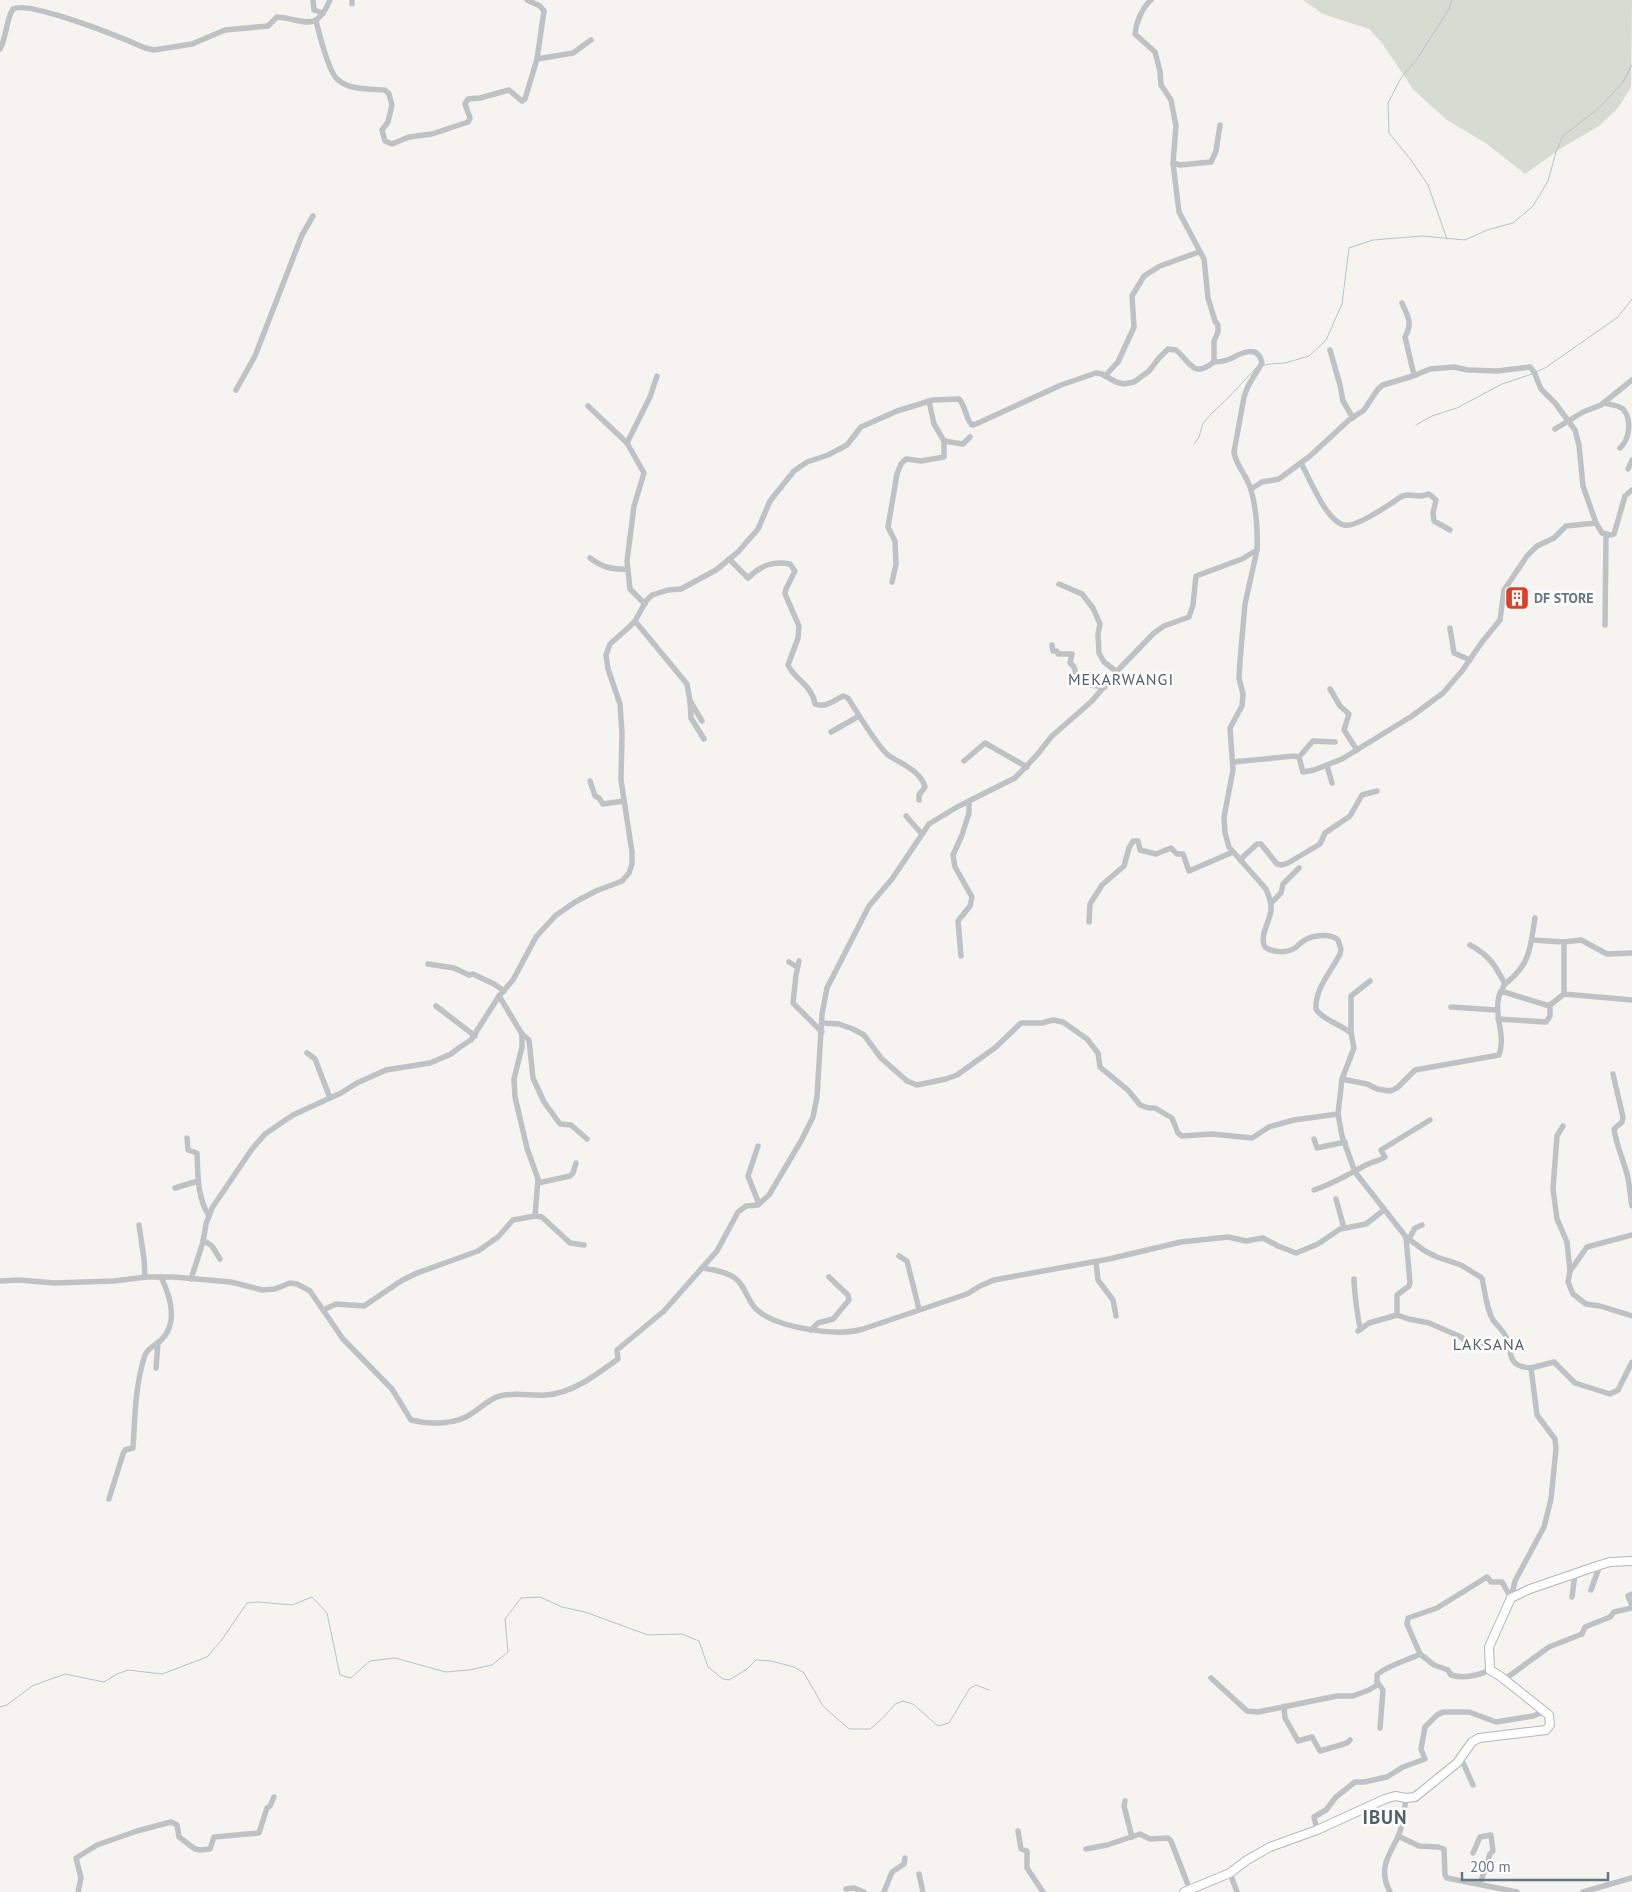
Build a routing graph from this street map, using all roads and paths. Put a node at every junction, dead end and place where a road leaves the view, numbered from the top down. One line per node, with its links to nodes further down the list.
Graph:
1 (313, 0): 5 (street)
2 (330, 0): 5 (street)
3 (527, 0): 9 (street)
4 (1150, 0): 11 (street)
5 (323, 13): 6 (street)
6 (316, 21): 8 (street); 9 (street)
7 (591, 40): 9 (street)
8 (0, 49)
9 (537, 59)
10 (1220, 125): 11 (street)
11 (1173, 163): 13 (street)
12 (313, 216): 21 (street)
13 (1199, 252): 16 (street); 18 (street)
14 (1402, 303): 19 (street)
15 (1330, 350): 25 (street)
16 (1214, 362): 18 (street); 36 (street)
17 (657, 376): 31 (street)
18 (1105, 376): 22 (street)
19 (1414, 376): 25 (street); 26 (street)
20 (1632, 380): 23 (street)
21 (236, 390)
22 (929, 401): 30 (street); 43 (street)
23 (1604, 403): 26 (street); 28 (street)
24 (588, 406): 31 (street)
25 (1353, 418): 34 (street)
26 (1568, 420): 27 (street); 38 (street)
27 (1555, 429)
28 (1631, 433): 32 (street)
29 (970, 437): 30 (street)
30 (944, 441): 45 (street)
31 (627, 442): 44 (street)
32 (1620, 448)
33 (1632, 460): 35 (street)
34 (1301, 463): 36 (street); 39 (street)
35 (1628, 469)
36 (1251, 488): 41 (street)
37 (1632, 490): 40 (street)
38 (1596, 523): 40 (street); 52 (street)
39 (1450, 530)
40 (1606, 535): 49 (street)
41 (1257, 550): 53 (street); 65 (street)
42 (590, 558): 44 (street)
43 (729, 559): 47 (street); 57 (street)
44 (627, 569): 47 (street)
45 (892, 582)
46 (1059, 584): 53 (street)
47 (645, 604): 48 (street)
48 (635, 621): 56 (street); 72 (street)
49 (1605, 625)
50 (1450, 628): 52 (street)
51 (1052, 646): 54 (street)
52 (1470, 660): 62 (street)
53 (1117, 672): 54 (street)
54 (1105, 687): 67 (street)
55 (1330, 690): 62 (street)
56 (690, 700): 58 (street); 60 (street)
57 (859, 716): 59 (street); 71 (street)
58 (702, 721)
59 (831, 732)
60 (704, 739)
61 (1335, 742): 63 (street)
62 (1357, 750): 66 (street)
63 (1299, 757): 65 (street); 66 (street)
64 (964, 761): 67 (street)
65 (1233, 762): 76 (street)
66 (1327, 766): 69 (street)
67 (1026, 767): 73 (street)
68 (590, 781): 72 (street)
69 (1332, 783)
70 (1376, 791): 77 (street)
71 (919, 800)
72 (624, 801): 92 (street)
73 (969, 801): 75 (street); 86 (street)
74 (906, 816): 75 (street)
75 (922, 834): 100 (street)
76 (1233, 852): 77 (street); 81 (street)
77 (1241, 861): 79 (street)
78 (1299, 868): 79 (street)
79 (1271, 903): 102 (street)
80 (1535, 918): 82 (street)
81 (1089, 922)
82 (1532, 940): 83 (street); 90 (street)
83 (1564, 942): 85 (street); 93 (street)
84 (1470, 945): 90 (street)
85 (1632, 953)
86 (961, 956)
87 (788, 962): 101 (street)
88 (428, 964): 92 (street)
89 (1370, 981): 102 (street)
90 (1505, 984): 91 (street)
91 (1501, 991): 95 (street); 98 (street)
92 (501, 994): 103 (street); 104 (street)
93 (1564, 994): 94 (street); 95 (street)
94 (1632, 1000)
95 (1550, 1005): 99 (street)
96 (436, 1006): 104 (street)
97 (1451, 1007): 98 (street)
98 (1496, 1010): 99 (street)
99 (1498, 1018): 107 (street)
100 (822, 1023): 101 (street); 109 (street)
101 (822, 1032): 124 (street)
102 (1351, 1033): 107 (street)
103 (522, 1034): 113 (street); 120 (street)
104 (475, 1036): 108 (street)
105 (307, 1053): 108 (street)
106 (1614, 1074): 125 (street)
107 (1342, 1079): 109 (street)
108 (330, 1098): 127 (street)
109 (1338, 1114): 115 (street)
110 (1430, 1120): 118 (street)
111 (1563, 1126): 140 (street)
112 (187, 1138): 119 (street)
113 (587, 1139)
114 (1314, 1139): 115 (street)
115 (1345, 1142): 118 (street)
116 (758, 1146): 124 (street)
117 (576, 1163): 120 (street)
118 (1355, 1172): 122 (street); 126 (street)
119 (198, 1181): 121 (street); 127 (street)
120 (538, 1182): 128 (street)
121 (175, 1188)
122 (1314, 1190)
123 (1336, 1199): 131 (street)
124 (759, 1204): 139 (street)
125 (1632, 1206)
126 (1384, 1210): 131 (street); 133 (street)
127 (209, 1216): 134 (street)
128 (535, 1216): 135 (street); 148 (street)
129 (139, 1224): 143 (street)
130 (1422, 1225): 133 (street)
131 (1344, 1228): 138 (street)
132 (1632, 1235): 140 (street)
133 (1408, 1238): 149 (street); 154 (street)
134 (203, 1240): 137 (street); 144 (street)
135 (584, 1245)
136 (899, 1256): 147 (street)
137 (220, 1259)
138 (1096, 1262): 147 (street); 150 (street)
139 (702, 1268): 148 (street); 152 (street)
140 (1570, 1271): 151 (street)
141 (160, 1277): 143 (street); 144 (street); 153 (street)
142 (829, 1277): 152 (street)
143 (145, 1278): 146 (street)
144 (191, 1279): 148 (street)
145 (1354, 1279): 149 (street)
146 (0, 1281)
147 (919, 1309): 152 (street)
148 (323, 1310)
149 (1397, 1315): 154 (street)
150 (1116, 1316)
151 (1632, 1316)
152 (811, 1330)
153 (158, 1342): 156 (street); 158 (street)
154 (1508, 1348): 157 (street)
155 (1632, 1362): 157 (street)
156 (156, 1368)
157 (1531, 1368): 165 (street)
158 (109, 1499)
159 (1632, 1561): 160 (main road)
160 (1600, 1565): 161 (main road); 162 (street)
161 (1575, 1574): 164 (street); 165 (main road)
162 (1591, 1590)
163 (1632, 1594): 166 (street)
164 (1572, 1597)
165 (1511, 1598): 167 (street); 168 (main road)
166 (1632, 1607): 170 (street)
167 (1420, 1654): 168 (street); 171 (street)
168 (1490, 1670): 170 (main road)
169 (1211, 1678): 172 (street)
170 (1505, 1679): 173 (main road)
171 (1378, 1683): 172 (street); 174 (street)
172 (1284, 1707): 175 (street)
173 (1544, 1711): 176 (main road); 181 (street)
174 (1380, 1728)
175 (1350, 1740)
176 (1460, 1758): 177 (street); 179 (main road)
177 (1473, 1785)
178 (274, 1796): 194 (street)
179 (1406, 1798): 181 (main road); 183 (street)
180 (1125, 1801): 184 (street)
181 (1317, 1830): 188 (main road)
182 (1018, 1831): 198 (street)
183 (1398, 1836): 191 (street); 200 (street)
184 (1132, 1837): 185 (street); 193 (street)
185 (1086, 1849)
186 (1473, 1853): 191 (street)
187 (905, 1858): 196 (street)
188 (1230, 1873): 193 (main road); 199 (street)
189 (919, 1874): 197 (street)
190 (1632, 1878): 202 (street)
191 (1480, 1884): 201 (street)
192 (846, 1889): 195 (street)
193 (1187, 1891)
194 (78, 1892)
195 (864, 1892)
196 (884, 1892)
197 (923, 1892)
198 (1043, 1892)
199 (1237, 1892)
200 (1390, 1892)
201 (1517, 1892)
202 (1582, 1892)

